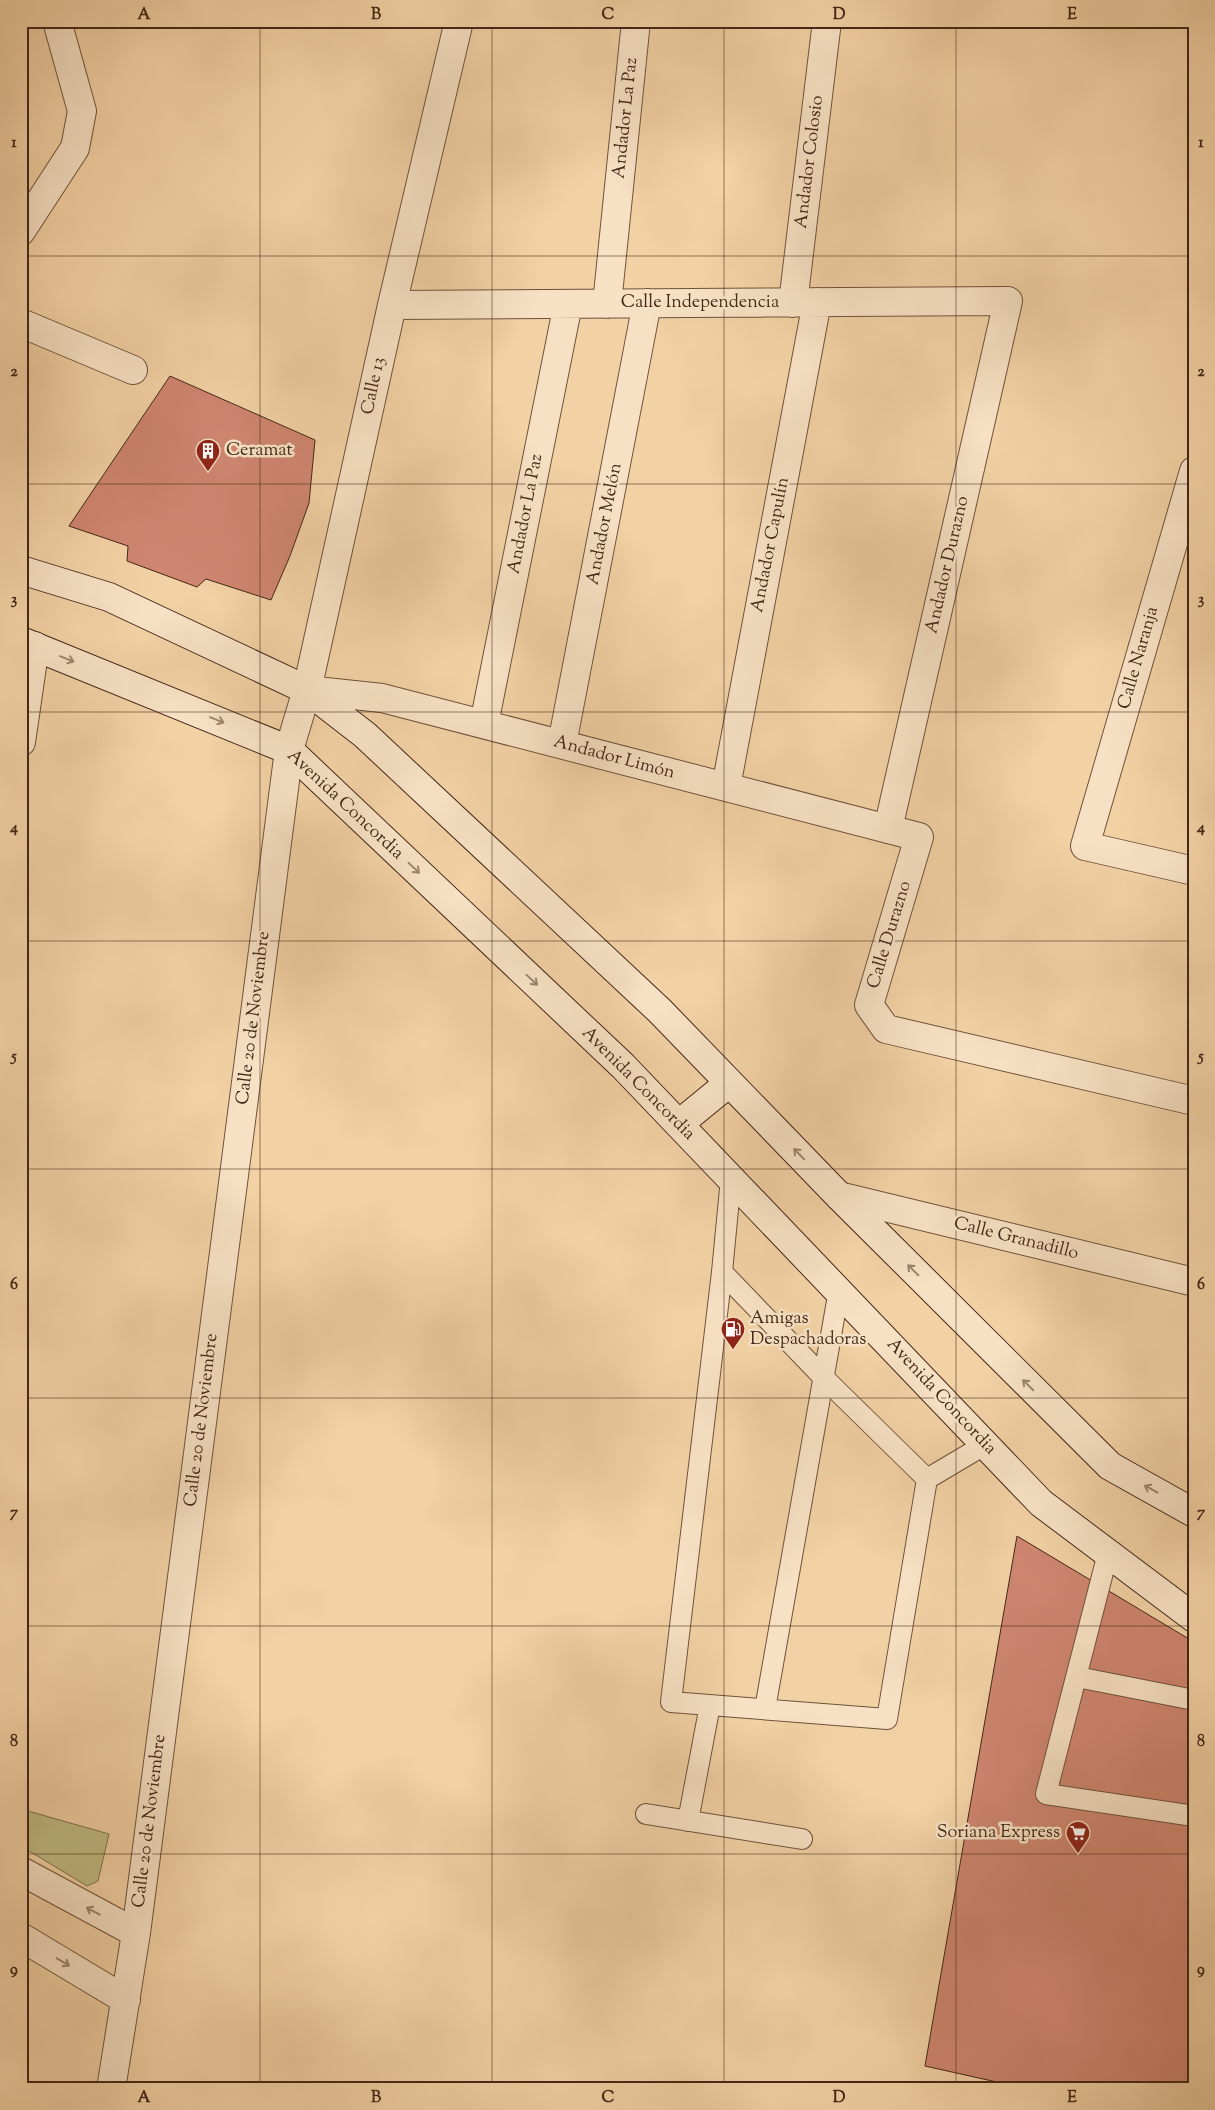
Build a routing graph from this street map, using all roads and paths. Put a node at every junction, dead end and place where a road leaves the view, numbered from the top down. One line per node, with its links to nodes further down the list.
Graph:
1 (57, 21): 5 (street)
2 (459, 21): 11 (street, Calle 13)
3 (636, 21): 10 (street, Andador La Paz)
4 (827, 21): 7 (street, Andador Colosio)
5 (21, 231)
6 (1008, 301): 7 (street, Calle Independencia); 23 (street, Andador Durazno)
7 (805, 302): 8 (street, Calle Independencia); 22 (street, Andador Capulín)
8 (648, 303): 10 (street, Calle Independencia); 20 (street, Andador Melón)
9 (568, 304): 10 (street, Calle Independencia); 11 (street, Calle Independencia); 18 (street, Andador La Paz)
10 (607, 304)
11 (392, 305): 17 (street, Calle 13)
12 (21, 323): 13 (street)
13 (133, 370)
14 (1194, 471): 25 (street, Calle Naranja)
15 (21, 570): 17 (street)
16 (28, 644): 19 (street); 21 (street, Avenida Concordia, one-way to 21)
17 (307, 690): 18 (street, Andador Limón); 21 (street, Calle 13); 26 (street)
18 (484, 724): 20 (street, Andador Limón)
19 (21, 742)
20 (562, 744): 22 (street, Andador Limón)
21 (289, 750): 28 (street, Avenida Concordia, one-way to 28); 49 (street, Calle 20 de Noviembre)
22 (726, 787): 23 (street, Andador Limón)
23 (888, 829): 24 (street, Andador Limón)
24 (919, 837): 27 (street, Calle Durazno)
25 (1194, 871)
26 (729, 1083): 28 (street); 30 (street, one-way to 26)
27 (1194, 1100)
28 (679, 1124): 29 (street, Avenida Concordia)
29 (731, 1178): 31 (lane); 33 (street, Avenida Concordia)
30 (839, 1196): 32 (street, Calle Granadillo); 37 (street, one-way to 30)
31 (722, 1272): 34 (lane); 42 (lane)
32 (1194, 1282)
33 (839, 1290): 34 (lane); 35 (street, Avenida Concordia)
34 (823, 1377): 36 (lane); 43 (lane)
35 (986, 1444): 36 (lane); 38 (street, Avenida Concordia)
36 (927, 1479): 43 (lane)
37 (1194, 1513)
38 (1108, 1553): 39 (street, Avenida Concordia); 40 (lane)
39 (1194, 1618)
40 (1077, 1677): 41 (lane); 45 (lane)
41 (1194, 1700)
42 (710, 1705): 43 (lane); 46 (lane)
43 (765, 1709)
44 (646, 1814): 46 (lane)
45 (1194, 1816)
46 (688, 1821): 47 (lane)
47 (802, 1840)
48 (21, 1871): 49 (street, one-way to 48)
49 (136, 1933): 51 (street, Calle 20 de Noviembre)
50 (21, 1937): 51 (street, one-way to 51)
51 (126, 2000): 52 (street, Calle 20 de Noviembre)
52 (112, 2089)

